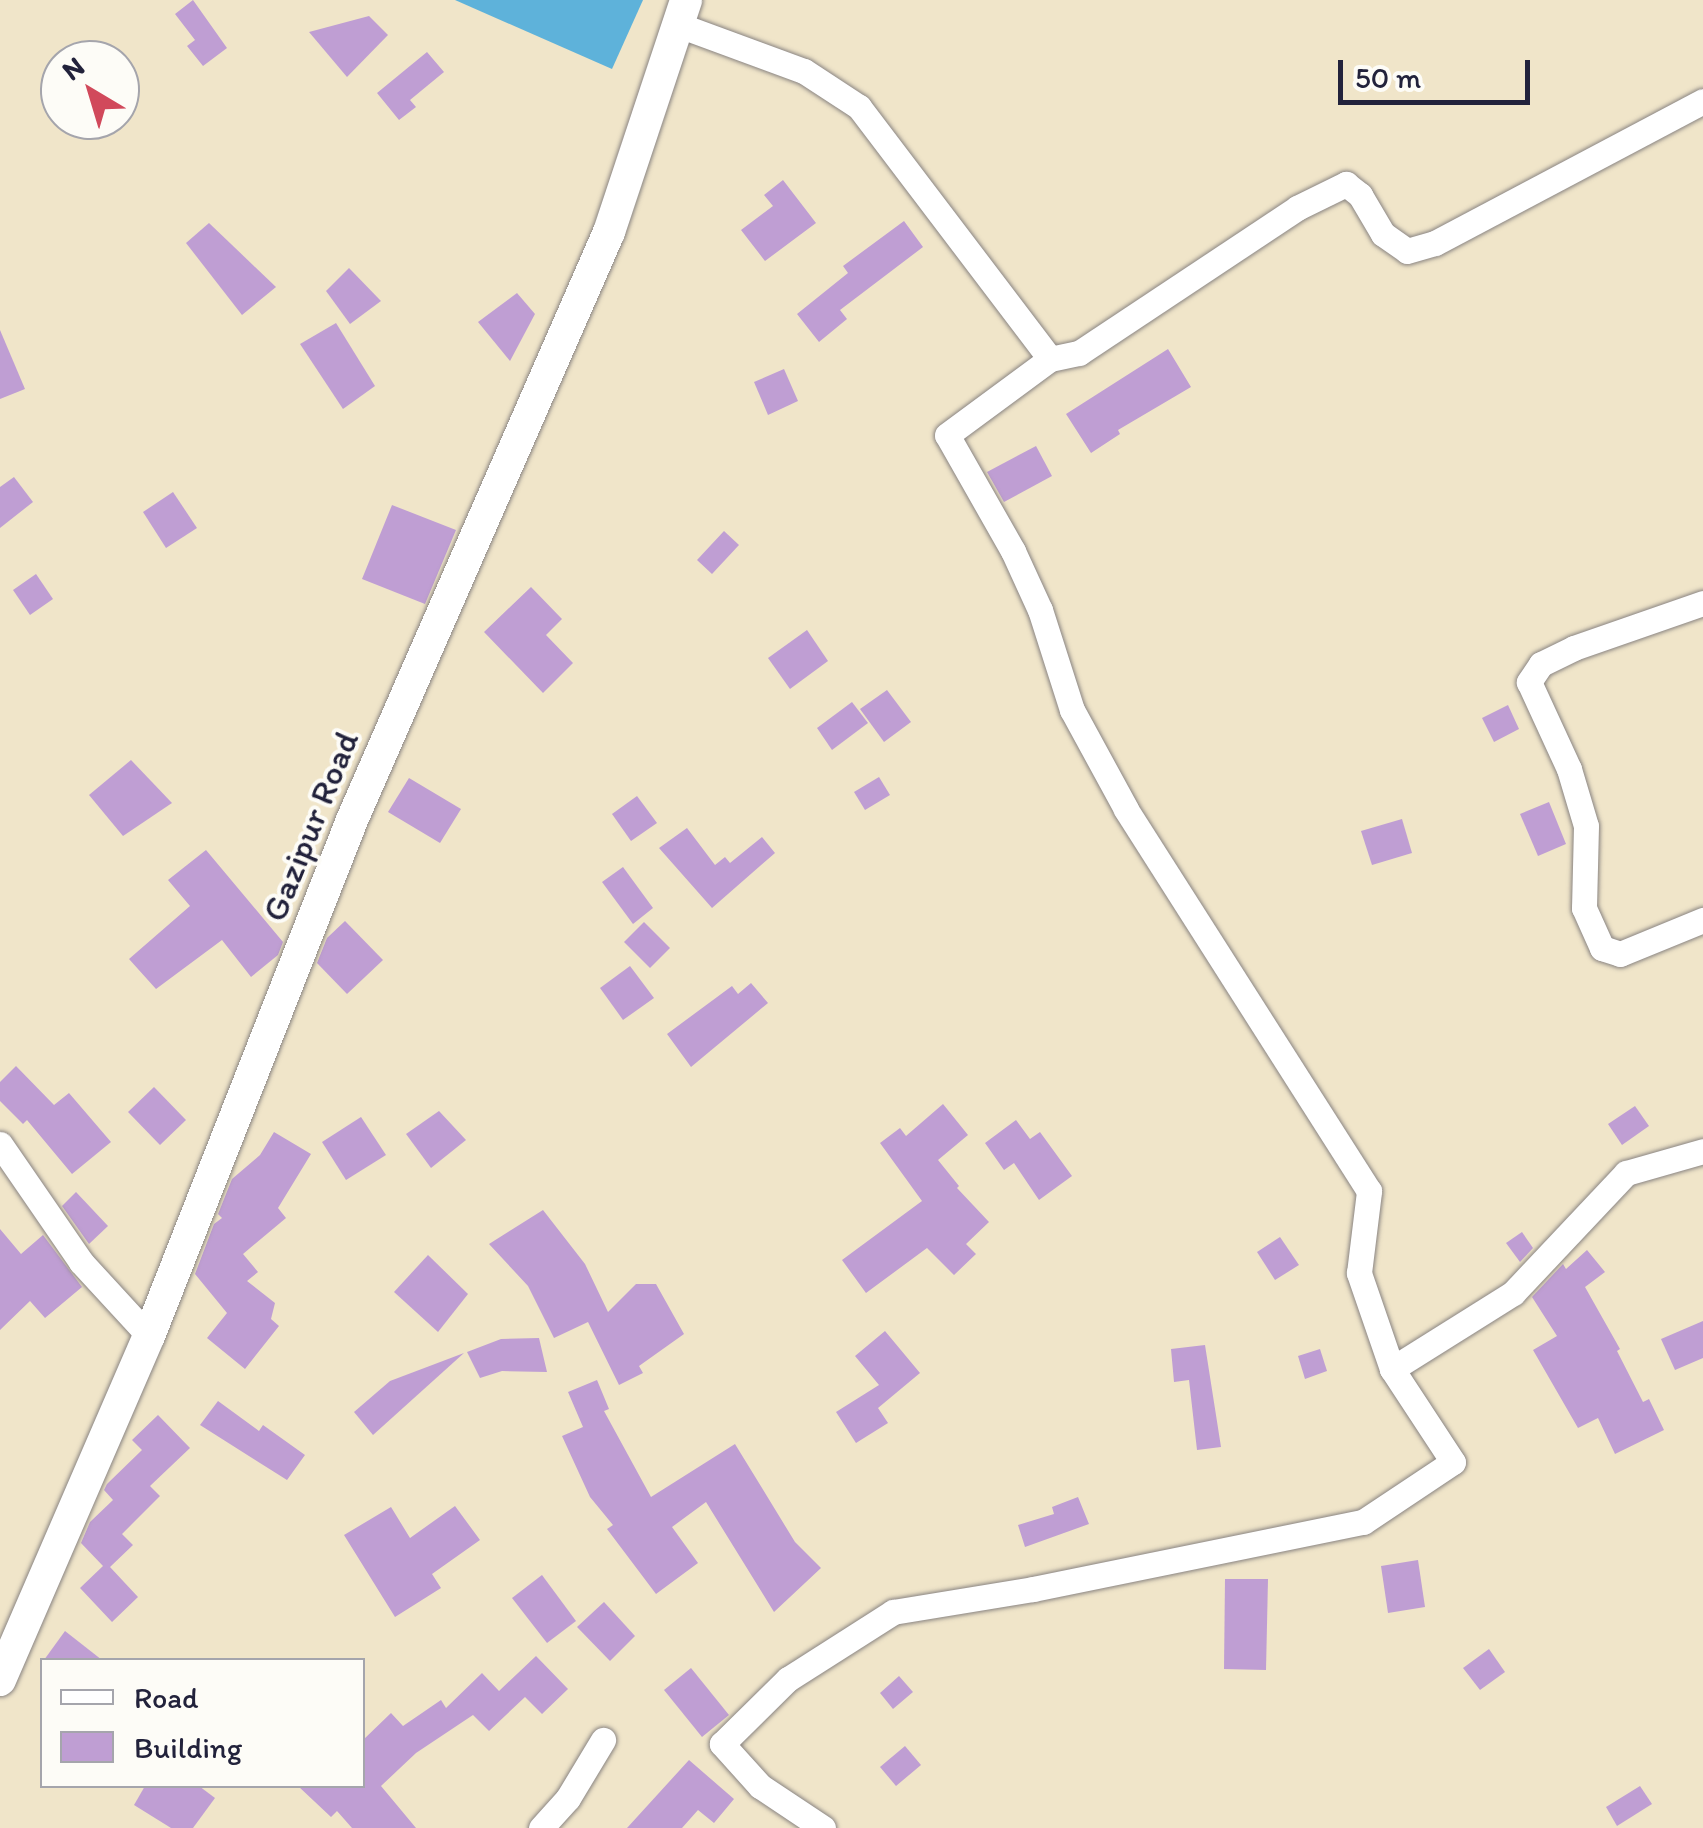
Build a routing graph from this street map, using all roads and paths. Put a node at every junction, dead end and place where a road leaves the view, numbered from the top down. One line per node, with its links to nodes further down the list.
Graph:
1 (681, 12): 3 (street); 8 (street, Gazipur Road)
2 (1703, 100): 3 (street)
3 (1050, 359): 9 (street)
4 (1703, 603): 5 (street)
5 (1703, 920)
6 (0, 1144): 8 (street)
7 (1703, 1150): 9 (street)
8 (149, 1336): 10 (street, Gazipur Road)
9 (1392, 1368): 13 (street)
10 (0, 1680)
11 (604, 1740): 12 (street)
12 (541, 1828)
13 (823, 1828)

